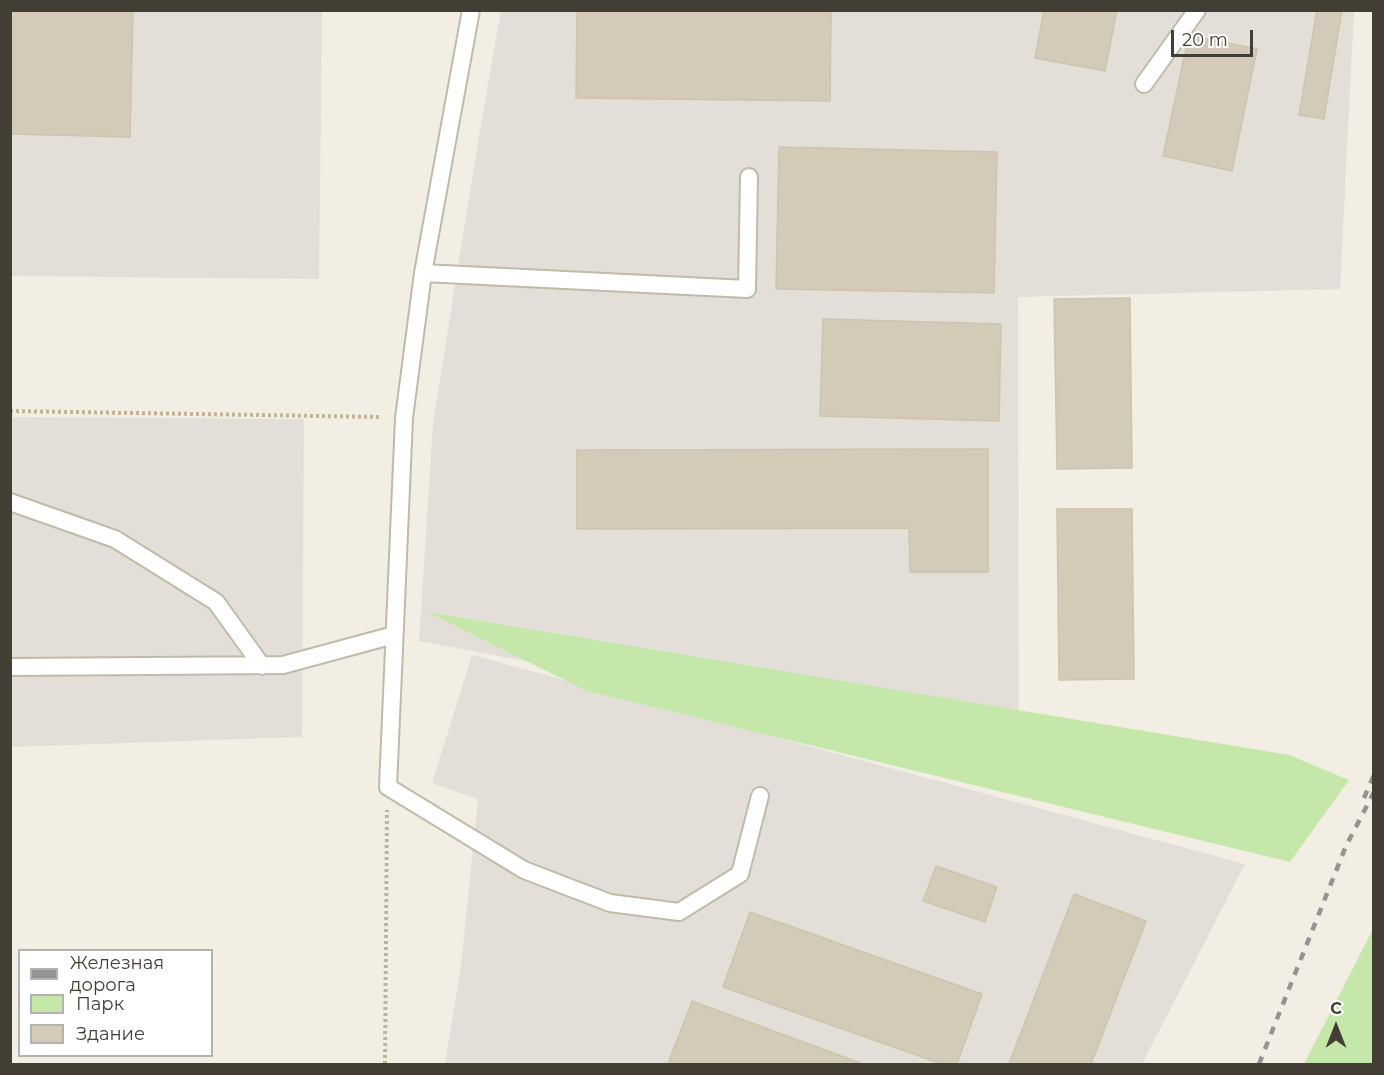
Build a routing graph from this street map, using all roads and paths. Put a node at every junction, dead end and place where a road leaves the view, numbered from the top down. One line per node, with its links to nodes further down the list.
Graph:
1 (471, 10): 5 (lane)
2 (1197, 10): 3 (lane)
3 (1144, 84)
4 (749, 177): 5 (lane)
5 (423, 273): 7 (lane)
6 (10, 411): 7 (path)
7 (404, 418): 9 (lane)
8 (10, 502): 10 (lane)
9 (394, 635): 10 (lane); 12 (lane)
10 (262, 666): 11 (lane)
11 (10, 667)
12 (388, 788): 13 (lane); 14 (path)
13 (760, 796)
14 (385, 1065)

